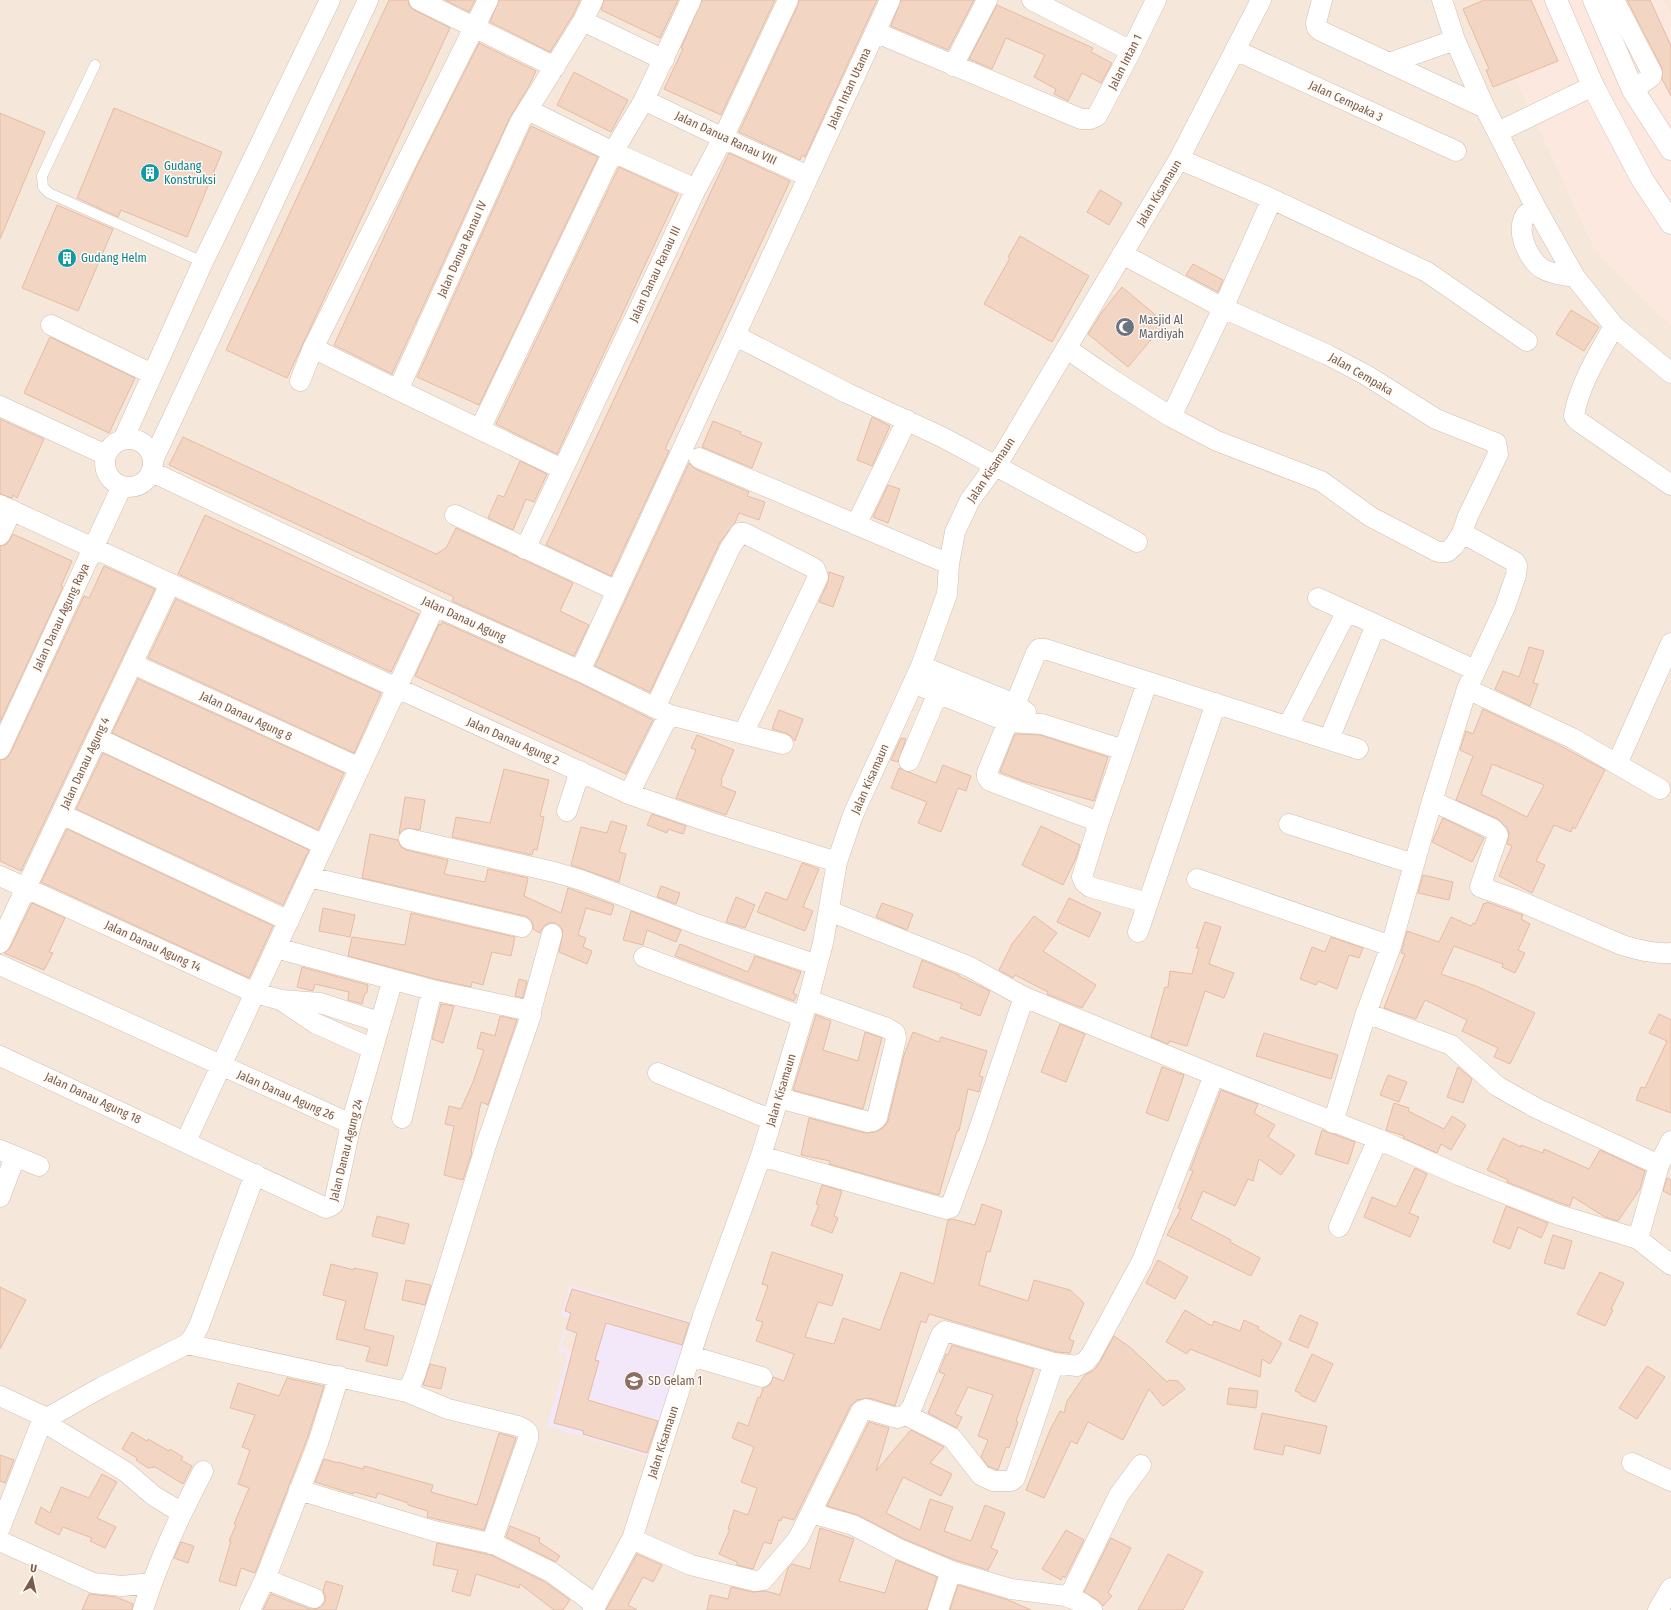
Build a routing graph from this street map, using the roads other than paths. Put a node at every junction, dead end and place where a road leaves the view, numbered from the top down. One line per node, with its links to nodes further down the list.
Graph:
1 (330, 0): 46 (street)
2 (368, 0): 67 (street)
3 (419, 0): 19 (street)
4 (488, 0): 19 (street)
5 (593, 0): 18 (street, Jalan Danua Ranau IV)
6 (691, 0): 24 (street)
7 (788, 0): 35 (street, Jalan Danau Ranau III)
8 (890, 0): 20 (street, Jalan Intan Utama)
9 (987, 0): 27 (street)
10 (1032, 0): 23 (street)
11 (1156, 0): 23 (street, Jalan Intan 1)
12 (1261, 0): 22 (street, Jalan Kisamaun)
13 (1322, 0): 25 (street)
14 (1442, 0): 21 (street)
15 (1556, 0): 29 (street)
16 (1594, 0): 30 (street)
17 (1614, 0): 30 (street)
18 (584, 21): 24 (street); 28 (street, Jalan Danua Ranau IV)
19 (474, 28): 28 (street); 53 (street)
20 (875, 32): 27 (street); 40 (street, Jalan Intan Utama)
21 (1455, 40): 25 (street); 32 (street)
22 (1236, 50): 37 (street, Jalan Cempaka 3); 39 (street, Jalan Kisamaun)
23 (1131, 51): 27 (street, Jalan Intan 1)
24 (664, 60): 31 (street)
25 (1388, 63): 32 (street)
26 (95, 65): 46 (lane)
27 (953, 66)
28 (555, 67): 33 (street, Jalan Danua Ranau IV)
29 (1593, 86): 34 (street); 44 (street)
30 (1633, 90): 36 (street)
31 (644, 100): 35 (street, Jalan Danua Ranau VIII); 38 (street)
32 (1485, 108): 34 (street)
33 (528, 110): 38 (street); 58 (street, Jalan Danua Ranau IV)
34 (1498, 132): 43 (street)
35 (723, 138): 40 (street, Jalan Danua Ranau VIII); 41 (street, Jalan Danau Ranau III)
36 (1671, 149)
37 (1456, 151)
38 (613, 152): 41 (street); 62 (street)
39 (1179, 159): 42 (street); 45 (street, Jalan Kisamaun)
40 (808, 176): 51 (street, Jalan Intan Utama)
41 (696, 188): 68 (street, Jalan Danau Ranau III)
42 (1272, 199): 48 (street); 52 (street)
43 (1536, 208): 47 (street); 47 (street)
44 (1671, 223)
45 (1122, 254): 48 (street, Jalan Cempaka); 54 (street, Jalan Kisamaun)
46 (204, 262): 56 (street)
47 (1574, 277): 50 (street)
48 (1223, 308): 60 (street); 74 (street, Jalan Cempaka)
49 (51, 325): 56 (street)
50 (1614, 326): 55 (street); 69 (street)
51 (736, 336): 61 (street); 81 (street, Jalan Intan Utama)
52 (1527, 341)
53 (314, 348): 57 (street); 58 (street)
54 (1066, 348): 60 (street); 66 (street, Jalan Kisamaun)
55 (1671, 373)
56 (152, 374): 63 (street)
57 (300, 381)
58 (398, 390): 62 (street)
59 (0, 406): 64 (street)
60 (1171, 417): 74 (street)
61 (907, 420): 66 (street); 73 (street)
62 (480, 429): 68 (street)
63 (123, 440): 64 (street); 67 (street)
64 (106, 455): 70 (street)
65 (699, 458): 73 (street)
66 (995, 464): 76 (street); 79 (street, Jalan Kisamaun)
67 (152, 466): 70 (street); 83 (street, Jalan Danau Agung)
68 (562, 468): 78 (street, Jalan Danau Ranau III)
69 (1671, 485)
70 (122, 486): 77 (street, Jalan Danau Agung Raya)
71 (6, 508): 75 (street); 77 (street, Jalan Danau Agung 2)
72 (455, 515): 78 (street)
73 (856, 525): 79 (street)
74 (1462, 534): 88 (street)
75 (0, 535)
76 (1137, 542)
77 (93, 548): 80 (street, Jalan Danau Agung 2); 103 (street, Jalan Danau Agung Raya)
78 (525, 549): 81 (street)
79 (949, 564): 90 (street, Jalan Kisamaun)
80 (170, 584): 87 (street, Jalan Danau Agung 4); 92 (street, Jalan Danau Agung 2)
81 (617, 591): 89 (street, Jalan Intan Utama)
82 (1318, 598): 84 (street)
83 (435, 606): 89 (street, Jalan Danau Agung); 92 (street)
84 (1346, 612): 85 (street); 98 (street)
85 (1376, 625): 88 (street); 101 (street)
86 (1671, 643): 107 (street)
87 (133, 664): 100 (street, Jalan Danau Agung 4); 108 (street, Jalan Danau Agung 8)
88 (1475, 670): 93 (street)
89 (580, 671): 96 (street, Jalan Danau Agung)
90 (917, 674): 94 (street); 97 (street); 119 (street, Jalan Kisamaun)
91 (1148, 683): 95 (street); 97 (street); 105 (street)
92 (397, 688): 108 (street); 109 (street, Jalan Danau Agung 2)
93 (1467, 689): 107 (street); 112 (street)
94 (938, 693): 97 (street); 106 (street)
95 (1216, 703): 98 (street); 125 (street)
96 (662, 712): 99 (street, Jalan Danau Agung); 99 (street); 111 (street)
97 (1012, 713): 105 (street); 115 (street)
98 (1288, 726): 101 (street)
99 (743, 734): 102 (street, Jalan Danau Agung)
100 (97, 738): 114 (street, Jalan Danau Agung 4); 118 (street)
101 (1329, 739): 104 (street)
102 (783, 744)
103 (0, 749)
104 (1358, 749)
105 (1124, 750): 115 (street)
106 (909, 760)
107 (1617, 764): 110 (street)
108 (360, 768): 118 (street)
109 (580, 771): 111 (street, Jalan Danau Agung 2); 113 (street)
110 (1660, 789)
111 (629, 794): 119 (street, Jalan Danau Agung 2)
112 (1432, 801): 120 (street); 134 (street)
113 (567, 811)
114 (61, 814): 124 (street, Jalan Danau Agung 4); 127 (street)
115 (1099, 822): 125 (street)
116 (1289, 824): 120 (street)
117 (409, 839): 137 (street)
118 (324, 845): 122 (street)
119 (837, 862): 126 (street, Jalan Kisamaun)
120 (1414, 864): 132 (street)
121 (0, 876): 124 (street, Jalan Danau Agung 14)
122 (309, 877): 127 (street); 128 (street)
123 (1197, 879): 132 (street)
124 (27, 888): 131 (street, Jalan Danau Agung 4); 140 (street, Jalan Danau Agung 14)
125 (1148, 903): 129 (street)
126 (829, 911): 137 (street, Jalan Kisamaun); 141 (street)
127 (289, 921): 133 (street)
128 (522, 927)
129 (1138, 932)
130 (552, 934): 145 (street)
131 (0, 943)
132 (1391, 946): 144 (street)
133 (276, 948): 139 (street); 140 (street)
134 (1671, 953)
135 (644, 957): 143 (street)
136 (0, 965): 149 (street, Jalan Danau Agung 26)
137 (817, 965): 143 (street, Jalan Kisamaun)
138 (391, 986): 146 (street, Jalan Danau Agung 24)
139 (432, 990): 145 (street); 153 (street)
140 (255, 993): 142 (street, Jalan Danau Agung 14); 149 (street)
141 (1024, 997): 151 (street); 161 (street)
142 (282, 1000): 146 (street, Jalan Danau Agung 14); 147 (street, Jalan Danau Agung 14)
143 (806, 1009): 152 (street, Jalan Kisamaun); 152 (street)
144 (1366, 1013): 155 (street); 162 (street)
145 (530, 1014): 174 (street)
146 (379, 1022): 147 (street, Jalan Danau Agung 24)
147 (373, 1049): 156 (street, Jalan Danau Agung 24)
148 (0, 1056): 158 (street, Jalan Danau Agung 18)
149 (221, 1066): 156 (street, Jalan Danau Agung 26); 158 (street)
150 (658, 1073): 154 (street)
151 (1214, 1075): 155 (street); 171 (street)
152 (779, 1098): 154 (street, Jalan Kisamaun)
153 (402, 1118)
154 (772, 1120): 161 (street, Jalan Kisamaun)
155 (1333, 1122): 157 (street)
156 (351, 1124): 164 (street, Jalan Danau Agung 24)
157 (1378, 1139): 166 (street); 167 (street)
158 (186, 1141): 164 (street, Jalan Danau Agung 24)
159 (1671, 1141): 162 (street)
160 (7, 1153): 163 (street); 165 (street)
161 (760, 1156): 170 (street, Jalan Kisamaun)
162 (1659, 1165): 167 (street)
163 (40, 1166)
164 (255, 1174): 169 (street)
165 (0, 1197)
166 (1339, 1227)
167 (1638, 1239): 168 (street)
168 (1671, 1265)
169 (187, 1344): 172 (street); 177 (street)
170 (690, 1356): 173 (street); 186 (street, Jalan Kisamaun)
171 (1054, 1363): 176 (street); 176 (street)
172 (339, 1376): 174 (street); 182 (street)
173 (762, 1377)
174 (407, 1392): 188 (street)
175 (0, 1396): 177 (street)
176 (906, 1415): 184 (street)
177 (45, 1420): 183 (street); 185 (street)
178 (1632, 1463): 181 (street)
179 (1141, 1465): 192 (street)
180 (204, 1471): 183 (street)
181 (1671, 1481)
182 (300, 1490): 188 (street); 190 (street)
183 (182, 1513): 191 (street)
184 (811, 1513): 186 (street); 189 (street)
185 (0, 1528)
186 (632, 1539): 194 (street, Jalan Kisamaun)
187 (0, 1541): 191 (street)
188 (491, 1544): 194 (street)
189 (951, 1571): 192 (street); 198 (street)
190 (264, 1579): 193 (street); 197 (street)
191 (151, 1585): 195 (street); 196 (street)
192 (1069, 1597): 199 (street)
193 (314, 1598)
194 (594, 1608)
195 (144, 1610)
196 (151, 1610)
197 (250, 1610)
198 (938, 1610)
199 (1092, 1610)

